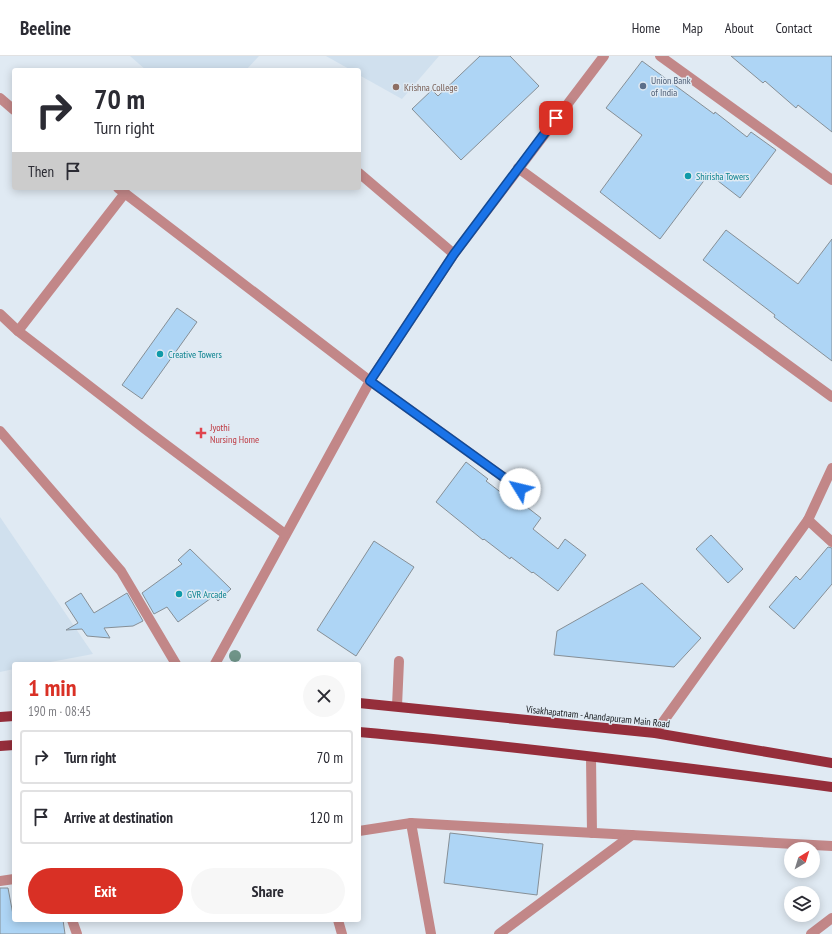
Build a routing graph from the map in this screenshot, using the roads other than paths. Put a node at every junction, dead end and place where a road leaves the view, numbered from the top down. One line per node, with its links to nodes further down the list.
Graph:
1 (604, 56): 5 (street)
2 (660, 56): 7 (street)
3 (0, 98): 4 (street)
4 (12, 108)
5 (518, 168): 9 (street); 13 (street)
6 (361, 175): 9 (street)
7 (832, 180)
8 (122, 190): 11 (street); 12 (street)
9 (454, 254): 12 (street)
10 (0, 314): 11 (street)
11 (18, 331): 18 (street)
12 (370, 381): 16 (street); 18 (street)
13 (832, 397)
14 (0, 431): 21 (street)
15 (832, 468): 17 (street)
16 (520, 489)
17 (808, 520): 19 (street); 28 (street)
18 (285, 534): 22 (street)
19 (832, 542)
20 (399, 661): 24 (street)
21 (175, 662)
22 (216, 662)
23 (361, 702): 24 (main road, Visakhapatnam - Anandapuram Main Road)
24 (397, 706): 28 (main road, Visakhapatnam - Anandapuram Main Road)
25 (12, 716): 26 (main road)
26 (0, 717)
27 (361, 732): 31 (main road)
28 (655, 733): 32 (main road, Visakhapatnam - Anandapuram Main Road)
29 (12, 745): 30 (main road)
30 (0, 746)
31 (591, 756): 33 (main road); 36 (street)
32 (832, 763)
33 (832, 787)
34 (411, 824): 35 (street); 36 (street); 46 (street)
35 (361, 831)
36 (592, 833): 37 (street)
37 (632, 835): 38 (street); 47 (street)
38 (832, 846)
39 (12, 879): 40 (street)
40 (0, 881)
41 (832, 918): 48 (street)
42 (73, 922): 44 (street)
43 (339, 922): 45 (street)
44 (77, 934)
45 (342, 934)
46 (431, 934)
47 (499, 934)
48 (811, 934)

